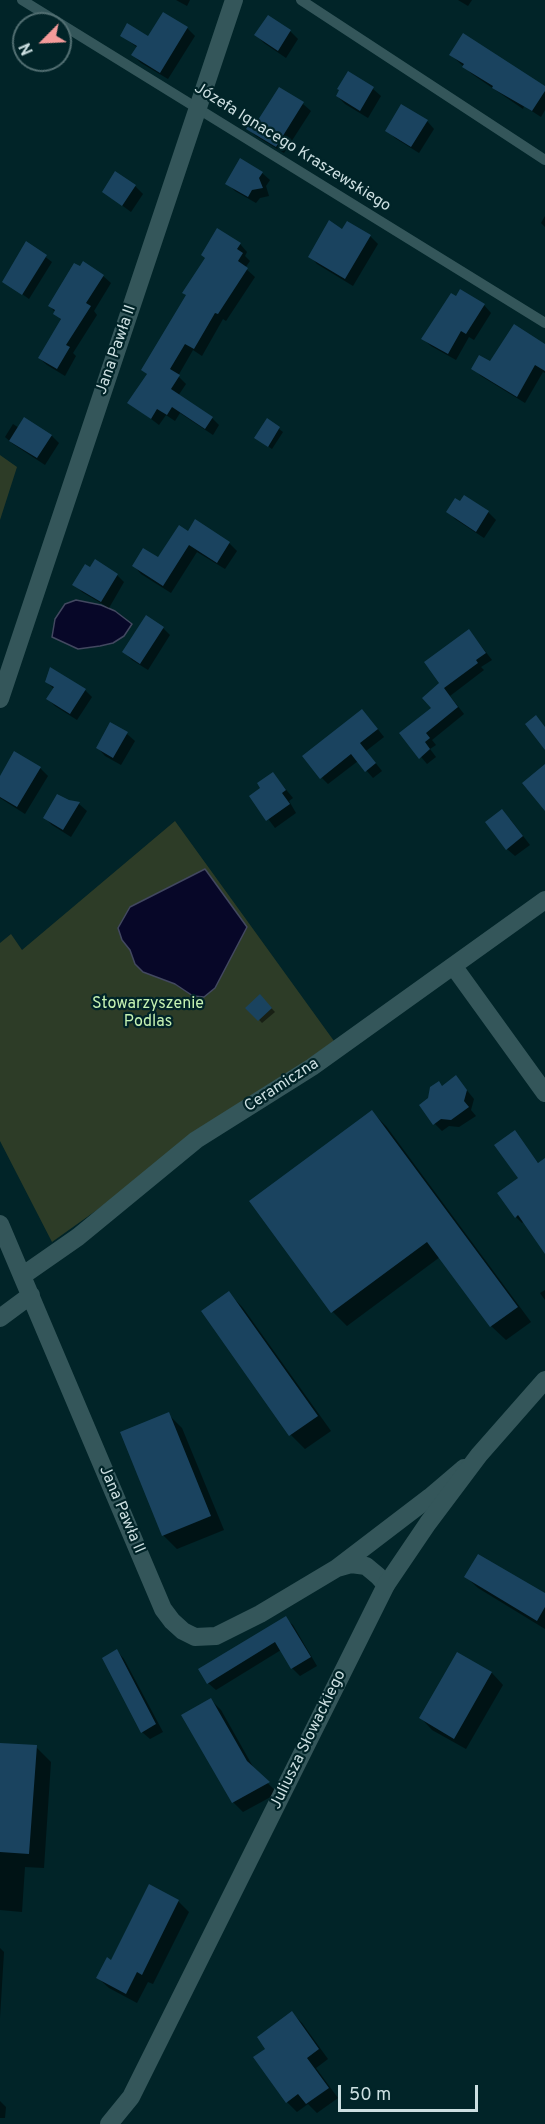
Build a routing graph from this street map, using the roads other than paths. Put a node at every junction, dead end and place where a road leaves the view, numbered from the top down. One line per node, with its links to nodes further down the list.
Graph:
1 (22, 0): 4 (lane, Józefa Ignacego Kraszewskiego)
2 (234, 0): 4 (street, Jana Pawła II)
3 (302, 0): 5 (lane)
4 (198, 108): 6 (lane, Józefa Ignacego Kraszewskiego); 7 (street, Jana Pawła II)
5 (545, 159)
6 (545, 323)
7 (0, 699)
8 (545, 900): 9 (street, Ceramiczna)
9 (454, 967): 10 (street); 12 (street, Ceramiczna)
10 (545, 1093)
11 (0, 1224): 12 (street, Jana Pawła II)
12 (22, 1276): 13 (street, Jana Pawła II)
13 (31, 1295): 14 (street); 17 (street, Jana Pawła II)
14 (0, 1318)
15 (545, 1380): 16 (street, Juliusza Słowackiego)
16 (479, 1455): 17 (street, Jana Pawła II); 18 (street, Juliusza Słowackiego)
17 (337, 1568): 18 (street, Jana Pawła II)
18 (386, 1585): 19 (street, Juliusza Słowackiego)
19 (109, 2124)

